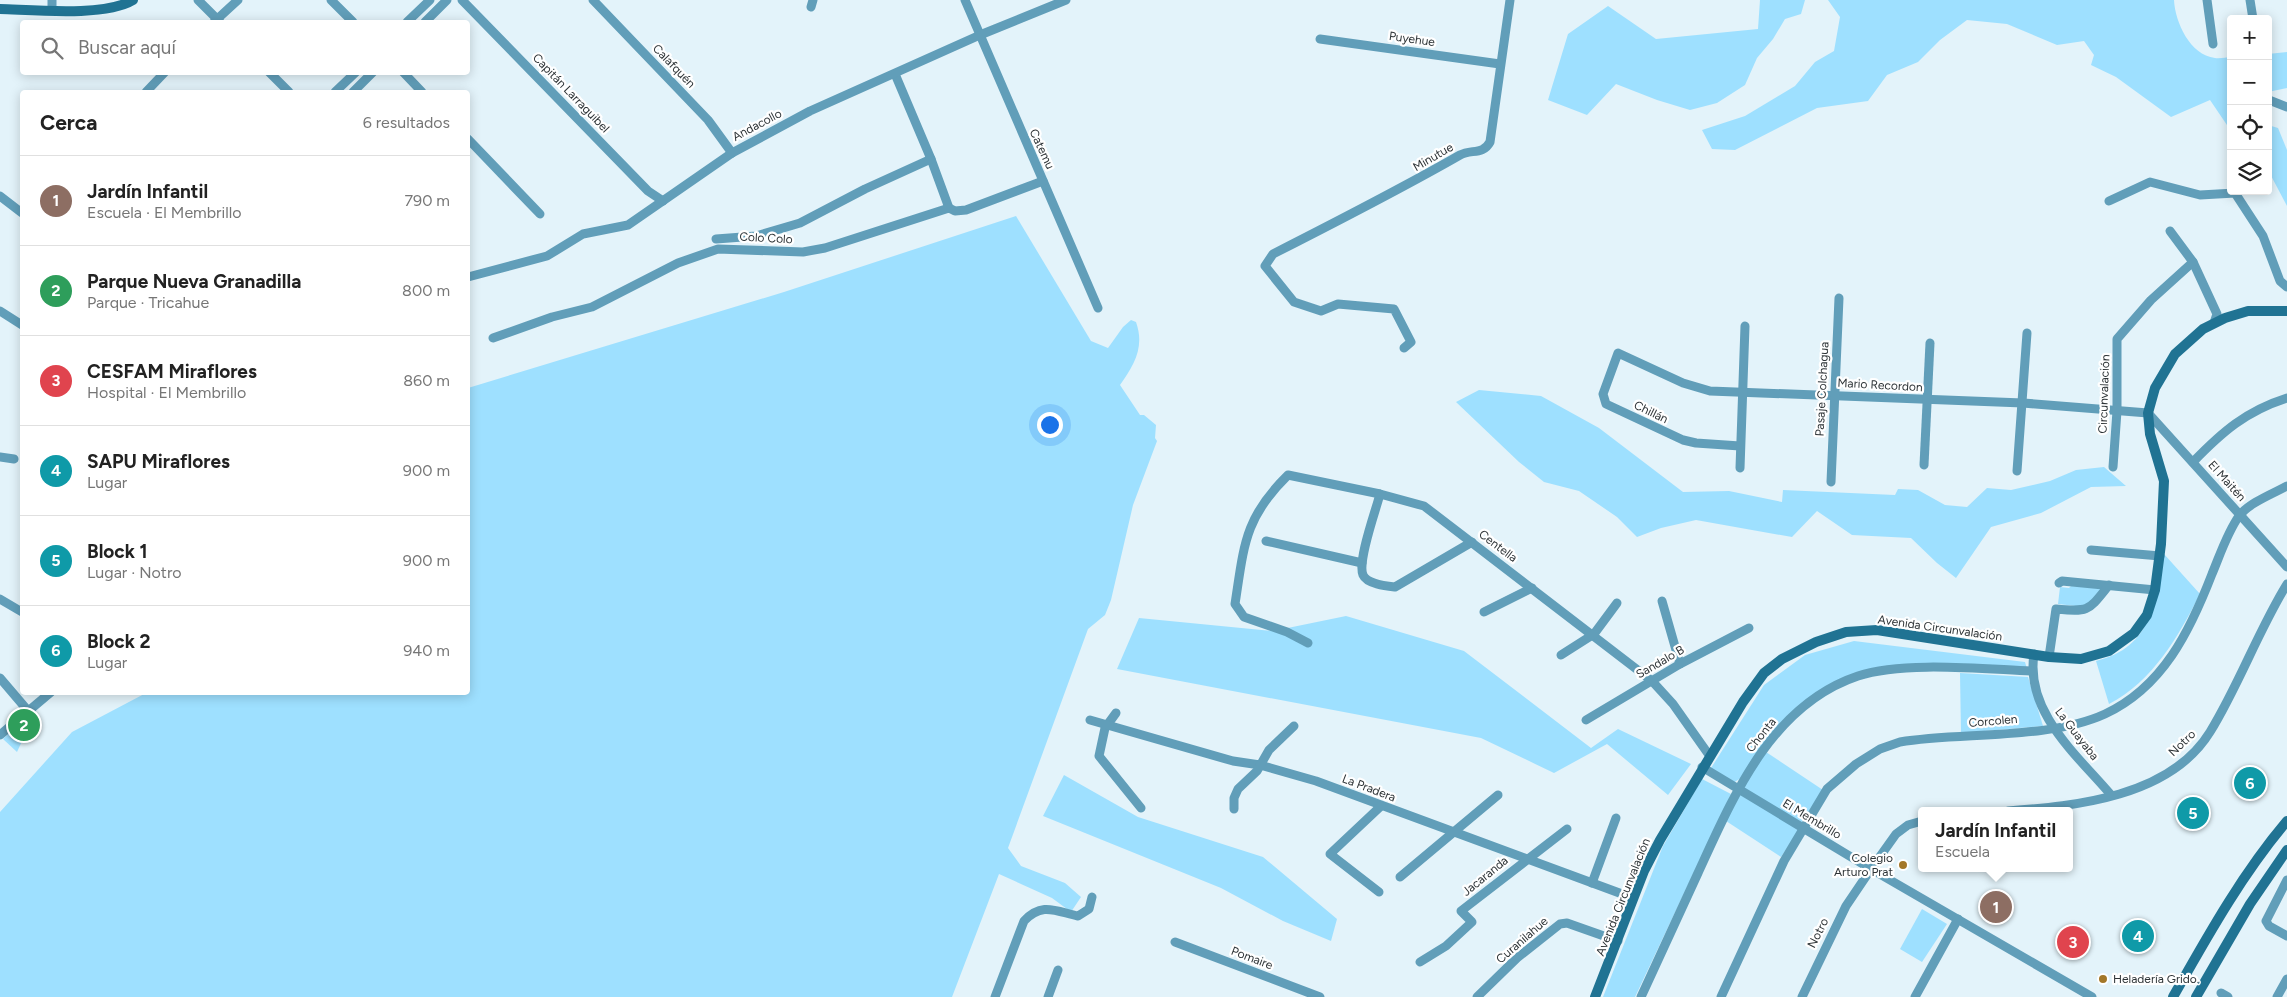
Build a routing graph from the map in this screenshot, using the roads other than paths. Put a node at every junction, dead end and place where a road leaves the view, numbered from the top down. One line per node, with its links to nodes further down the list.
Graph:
1 (133, 0): 14 (street)
2 (198, 0): 17 (street)
3 (238, 0): 18 (street)
4 (331, 0): 19 (street)
5 (430, 0): 20 (street)
6 (446, 0): 21 (street)
7 (462, 0): 44 (street, Capitán Larraguibel)
8 (593, 0): 40 (street, Calafquén)
9 (965, 0): 22 (street, Catemu)
10 (1066, 0): 22 (street, Andacollo)
11 (1510, 0): 25 (street, Minutue)
12 (2207, 0): 24 (street)
13 (2250, 0): 16 (street)
14 (52, 5): 15 (street)
15 (0, 9)
16 (2252, 15)
17 (215, 20)
18 (219, 20)
19 (352, 20)
20 (409, 20)
21 (426, 20)
22 (980, 35): 26 (street, Andacollo); 42 (street, Catemu)
23 (1320, 39): 25 (street, Puyehue)
24 (2213, 44)
25 (1500, 64): 64 (street, Minutue)
26 (895, 74): 40 (street, Andacollo); 41 (street)
27 (162, 75): 32 (street)
28 (271, 75): 33 (street)
29 (353, 75): 34 (street)
30 (370, 75): 35 (street)
31 (406, 75): 36 (street)
32 (148, 90)
33 (283, 90)
34 (337, 90)
35 (355, 90)
36 (420, 90)
37 (2272, 101): 38 (street)
38 (2287, 107)
39 (470, 141): 48 (street)
40 (732, 153): 44 (street, Andacollo)
41 (932, 159): 46 (street); 50 (street, Colo Colo)
42 (1043, 181): 46 (street, Colo Colo); 55 (street, Catemu)
43 (0, 196): 47 (street)
44 (663, 201): 52 (street, Andacollo)
45 (2109, 201): 53 (street)
46 (949, 208): 62 (street, Colo Colo)
47 (20, 211)
48 (540, 214)
49 (2170, 231): 51 (street)
50 (716, 239)
51 (2193, 262): 58 (street); 71 (street, Circunvalación)
52 (470, 276)
53 (2287, 287)
54 (1839, 298): 67 (street, Pasaje Colchagua)
55 (1098, 308)
56 (2287, 310): 58 (street)
57 (1, 313): 59 (street)
58 (2214, 323): 72 (street)
59 (20, 324)
60 (1745, 326): 66 (street)
61 (2027, 333): 70 (street)
62 (492, 338)
63 (1930, 342): 69 (street)
64 (1404, 348)
65 (1618, 353): 66 (street, Mario Recordon); 73 (street, Chillán)
66 (1743, 392): 67 (street, Mario Recordon); 73 (street)
67 (1835, 395): 69 (street, Mario Recordon); 81 (street, Pasaje Colchagua)
68 (2287, 398): 76 (street)
69 (1927, 400): 70 (street, Mario Recordon); 77 (street)
70 (2023, 403): 71 (street, Mario Recordon); 80 (street)
71 (2117, 411): 72 (street, Mario Recordon); 78 (street, Circunvalación)
72 (2148, 413): 76 (street, El Maitén); 88 (street, Avenida Circunvalación)
73 (1740, 446): 79 (street)
74 (0, 456): 75 (street)
75 (14, 459)
76 (2193, 462): 84 (street, El Maitén)
77 (1924, 465)
78 (2113, 467)
79 (1740, 468)
80 (2017, 471)
81 (1831, 482)
82 (2287, 486): 84 (street, Corcolen)
83 (1380, 494): 86 (street, Centella); 89 (street); 103 (street, Centella)
84 (2240, 515): 90 (street, El Maitén); 118 (street, Corcolen)
85 (1266, 541): 89 (street)
86 (1472, 542): 89 (street); 94 (street, Centella)
87 (2091, 550): 88 (street)
88 (2160, 556): 95 (street, Avenida Circunvalación)
89 (1362, 563)
90 (2287, 567)
91 (2059, 583): 93 (street)
92 (2287, 584): 124 (street, Notro)
93 (2109, 585): 95 (street); 106 (street)
94 (1532, 588): 100 (street); 102 (street, Centella)
95 (2155, 590): 106 (street, Avenida Circunvalación)
96 (0, 599): 99 (street)
97 (1662, 600): 107 (street)
98 (1617, 603): 102 (street)
99 (20, 611)
100 (1484, 612)
101 (1748, 628): 107 (street, Sandalo B)
102 (1594, 634): 105 (street); 110 (street, Centella)
103 (1308, 643)
104 (2034, 654): 106 (street, Avenida Circunvalación); 108 (street, La Guayaba); 120 (street, Avenida Circunvalación)
105 (1561, 655)
106 (2049, 657)
107 (1680, 664): 110 (street, Sandalo B)
108 (2031, 671): 118 (street, La Guayaba); 123 (street, Chonta)
109 (0, 678): 112 (street)
110 (1652, 680): 115 (street, Sandalo B); 120 (street, Centella)
111 (48, 695): 112 (street)
112 (29, 712): 119 (street)
113 (1116, 713): 116 (street)
114 (1090, 720): 116 (street, La Pradera)
115 (1586, 720)
116 (1107, 726): 121 (street, La Pradera); 128 (street)
117 (1294, 726): 121 (street)
118 (2053, 728): 124 (street, La Guayaba); 134 (street, Corcolen)
119 (0, 735)
120 (1709, 755): 122 (street, Avenida Circunvalación)
121 (1260, 765): 126 (street, La Pradera); 129 (street)
122 (1702, 767): 123 (street, El Membrillo); 144 (street, Avenida Circunvalación)
123 (1738, 789): 134 (street, El Membrillo); 157 (street, Chonta)
124 (2111, 795): 127 (street, Notro)
125 (1498, 796): 135 (street)
126 (1381, 806): 135 (street, La Pradera); 142 (street)
127 (2052, 807)
128 (1141, 808)
129 (1234, 809)
130 (1616, 818): 141 (street)
131 (2287, 821): 162 (street)
132 (1918, 822): 138 (street, Notro)
133 (1566, 828): 137 (street, Jacaranda)
134 (1802, 828): 138 (street, El Membrillo); 158 (street, Corcolen)
135 (1454, 832): 137 (street, La Pradera); 139 (street)
136 (2287, 850): 163 (street)
137 (1527, 858): 141 (street, La Pradera); 149 (street, Jacaranda)
138 (1871, 869): 145 (street, El Membrillo); 159 (street, Notro)
139 (1400, 877)
140 (2287, 880): 146 (street)
141 (1592, 883): 144 (street, La Pradera)
142 (1379, 892)
143 (1092, 897): 152 (street)
144 (1633, 898): 147 (street, Avenida Circunvalación)
145 (1958, 919): 160 (street); 161 (street, El Membrillo)
146 (2287, 936)
147 (1618, 941): 155 (street, Curanilahue); 156 (street, Avenida Circunvalación)
148 (1175, 942): 154 (street, Pomaire)
149 (1420, 962)
150 (1058, 970): 153 (street)
151 (2287, 979): 164 (street)
152 (995, 997)
153 (1048, 997)
154 (1320, 997)
155 (1478, 997)
156 (1595, 997)
157 (1641, 997)
158 (1721, 997)
159 (1802, 997)
160 (1915, 997)
161 (2092, 997)
162 (2173, 997)
163 (2196, 997)
164 (2277, 997)

